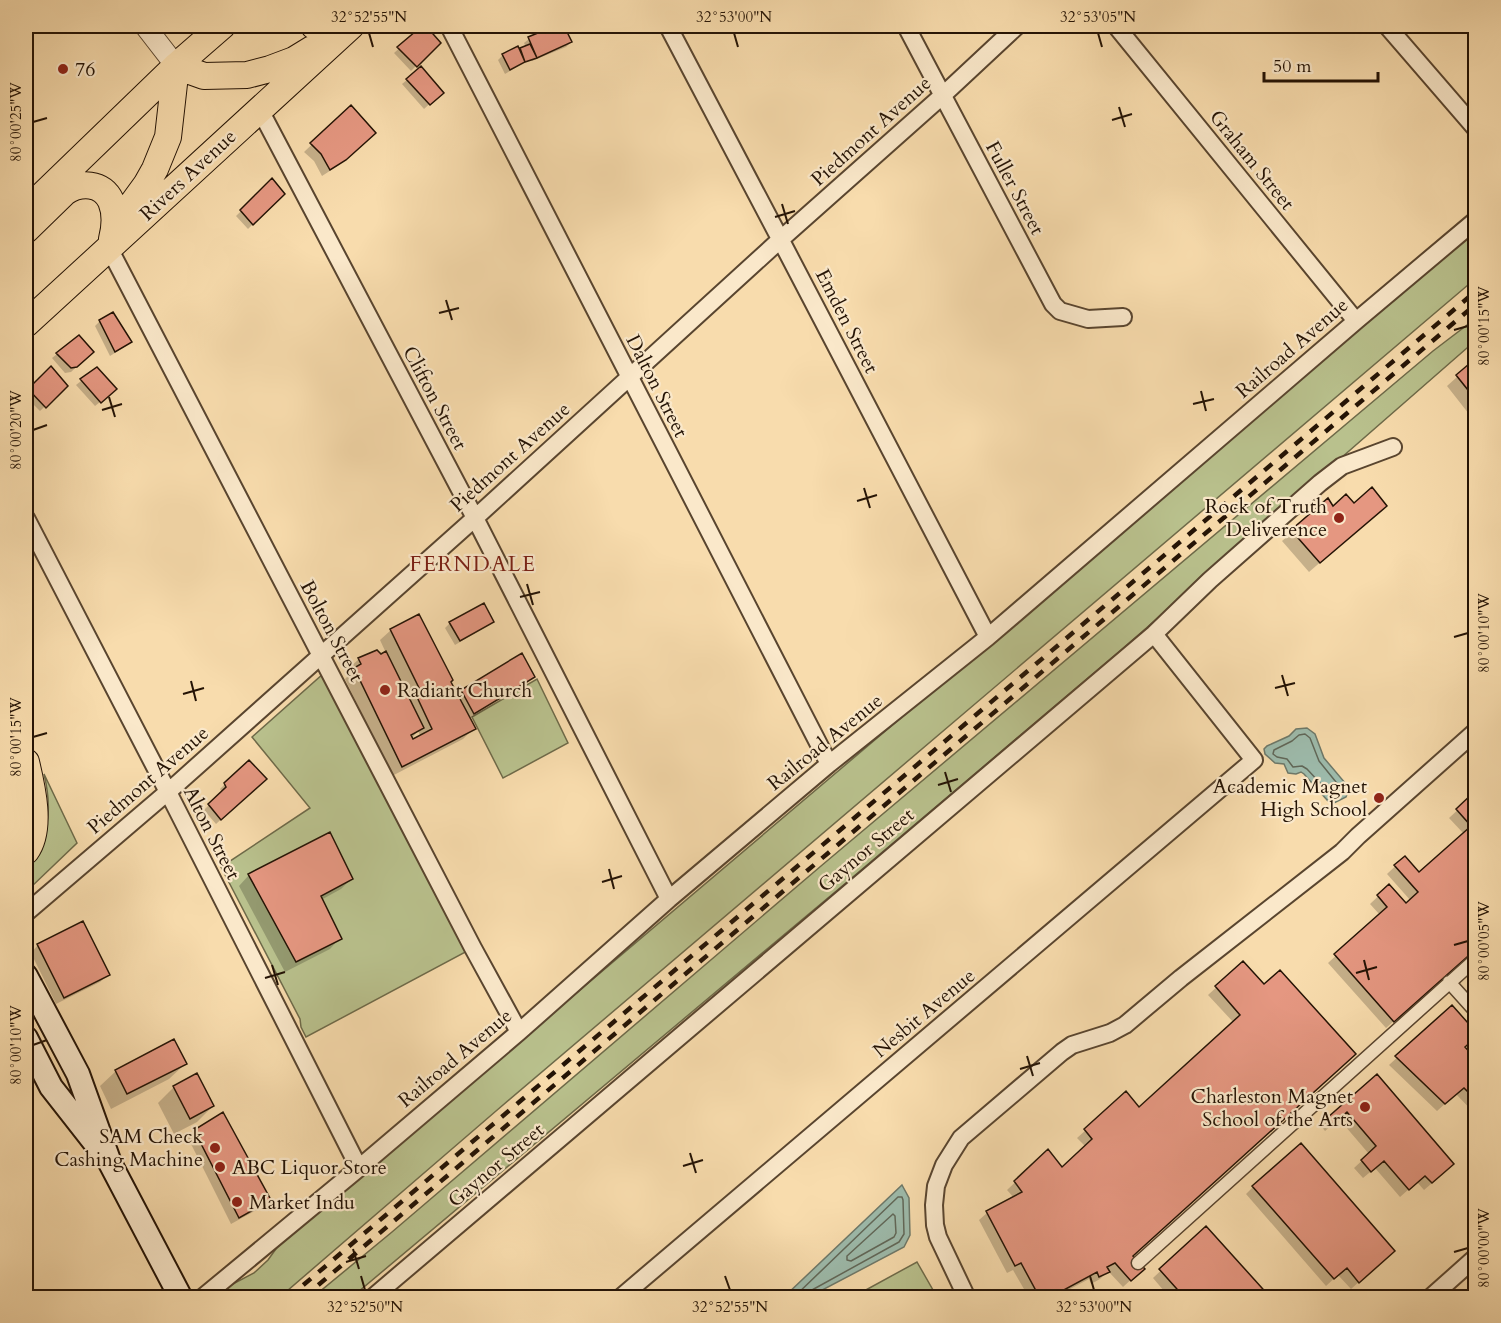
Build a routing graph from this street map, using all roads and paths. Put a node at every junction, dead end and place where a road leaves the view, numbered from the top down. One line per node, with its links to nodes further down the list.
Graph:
1 (145, 26): 12 (street)
2 (222, 26): 12 (main road)
3 (314, 26): 4 (main road)
4 (324, 26)
5 (349, 26): 12 (main road); 14 (main road, Rivers Avenue)
6 (449, 26): 24 (street, Dalton Street)
7 (668, 26): 19 (street, Emden Street)
8 (906, 26): 13 (street, Fuller Street)
9 (1017, 26): 13 (street, Piedmont Avenue)
10 (1116, 26): 22 (street, Graham Street)
11 (1387, 26): 15 (street)
12 (176, 66): 16 (main road); 20 (main road)
13 (942, 96): 19 (street, Piedmont Avenue); 21 (street, Fuller Street)
14 (260, 110): 20 (main road, Rivers Avenue); 27 (street, Clifton Street)
15 (1476, 129)
16 (26, 212)
17 (1476, 220): 22 (street, Railroad Avenue)
18 (26, 230): 20 (main road)
19 (781, 239): 24 (street, Piedmont Avenue); 29 (street, Emden Street)
20 (109, 248): 23 (main road, Rivers Avenue); 30 (street, Bolton Street)
21 (1123, 317)
22 (1356, 321): 29 (street, Railroad Avenue)
23 (26, 324)
24 (629, 377): 27 (street, Piedmont Avenue); 33 (street, Dalton Street)
25 (1394, 447): 28 (street, Gaynor Street)
26 (26, 518): 34 (street, Alton Street)
27 (475, 518): 30 (street, Piedmont Avenue); 36 (street, Clifton Street)
28 (1154, 633): 50 (street, Gaynor Street); 51 (street, Nesbit Avenue)
29 (988, 637): 33 (street, Railroad Avenue)
30 (322, 655): 34 (street, Piedmont Avenue); 42 (street, Bolton Street)
31 (1476, 731): 52 (street)
32 (26, 762): 35 (main road)
33 (829, 764): 36 (street, Railroad Avenue)
34 (168, 792): 37 (street, Piedmont Avenue); 45 (street, Alton Street)
35 (26, 851)
36 (669, 899): 42 (street, Railroad Avenue)
37 (26, 913)
38 (1476, 958): 40 (street)
39 (26, 976): 44 (main road)
40 (1449, 982): 41 (street); 47 (street)
41 (1476, 1012)
42 (519, 1032): 45 (street, Railroad Avenue)
43 (26, 1038): 44 (main road)
44 (110, 1163): 48 (main road)
45 (359, 1168): 49 (street, Railroad Avenue)
46 (1476, 1257): 53 (street)
47 (1138, 1263)
48 (181, 1298)
49 (202, 1298)
50 (372, 1298)
51 (621, 1298)
52 (968, 1298)
53 (1430, 1298)

